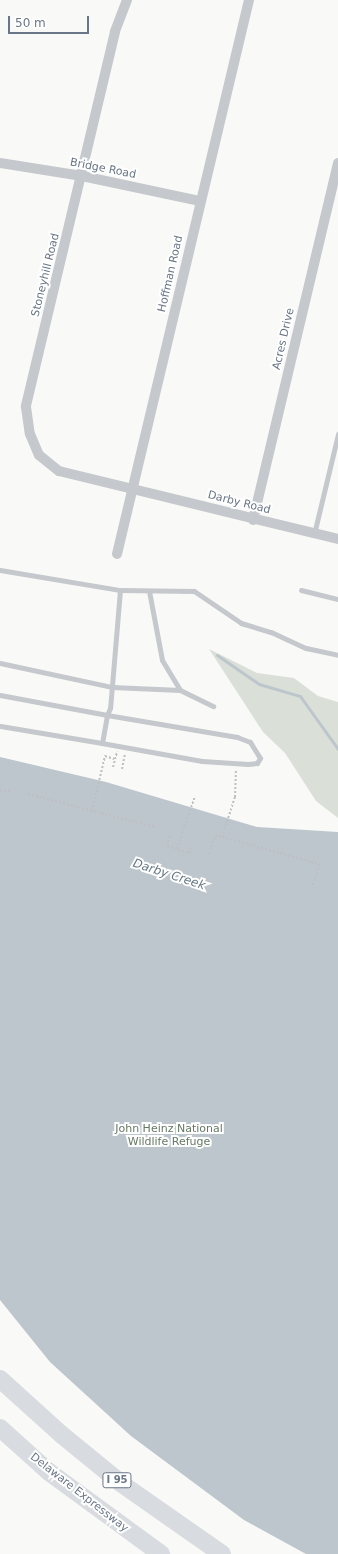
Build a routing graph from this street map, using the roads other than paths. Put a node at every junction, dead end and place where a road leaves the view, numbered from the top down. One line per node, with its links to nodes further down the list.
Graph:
1 (128, 0): 5 (street, Stoneyhill Road)
2 (249, 0): 6 (street, Hoffman Road)
3 (338, 163): 9 (street, Acres Drive)
4 (0, 164): 5 (street, Bridge Road)
5 (82, 176): 6 (street, Bridge Road); 8 (street, Stoneyhill Road)
6 (200, 201): 8 (street, Hoffman Road)
7 (338, 434): 10 (lane)
8 (134, 490): 9 (street, Darby Road); 12 (street, Hoffman Road)
9 (253, 520): 10 (street, Darby Road)
10 (314, 534): 11 (street, Darby Road)
11 (338, 539)
12 (117, 554)
13 (0, 570): 14 (lane)
14 (120, 590): 16 (lane); 20 (lane)
15 (301, 590): 17 (lane)
16 (149, 591): 18 (lane); 21 (lane)
17 (338, 599)
18 (338, 655)
19 (0, 663): 20 (lane)
20 (112, 687): 21 (lane); 24 (lane)
21 (180, 690): 23 (lane)
22 (0, 695): 24 (lane)
23 (213, 706)
24 (107, 715): 26 (lane); 26 (lane)
25 (0, 726): 26 (lane)
26 (102, 743)
27 (0, 1379): 32 (highway, I 95)
28 (0, 1428): 29 (highway, Delaware Expressway)
29 (49, 1472): 30 (highway); 31 (highway, Delaware Expressway)
30 (146, 1554)
31 (161, 1554)
32 (222, 1554)

